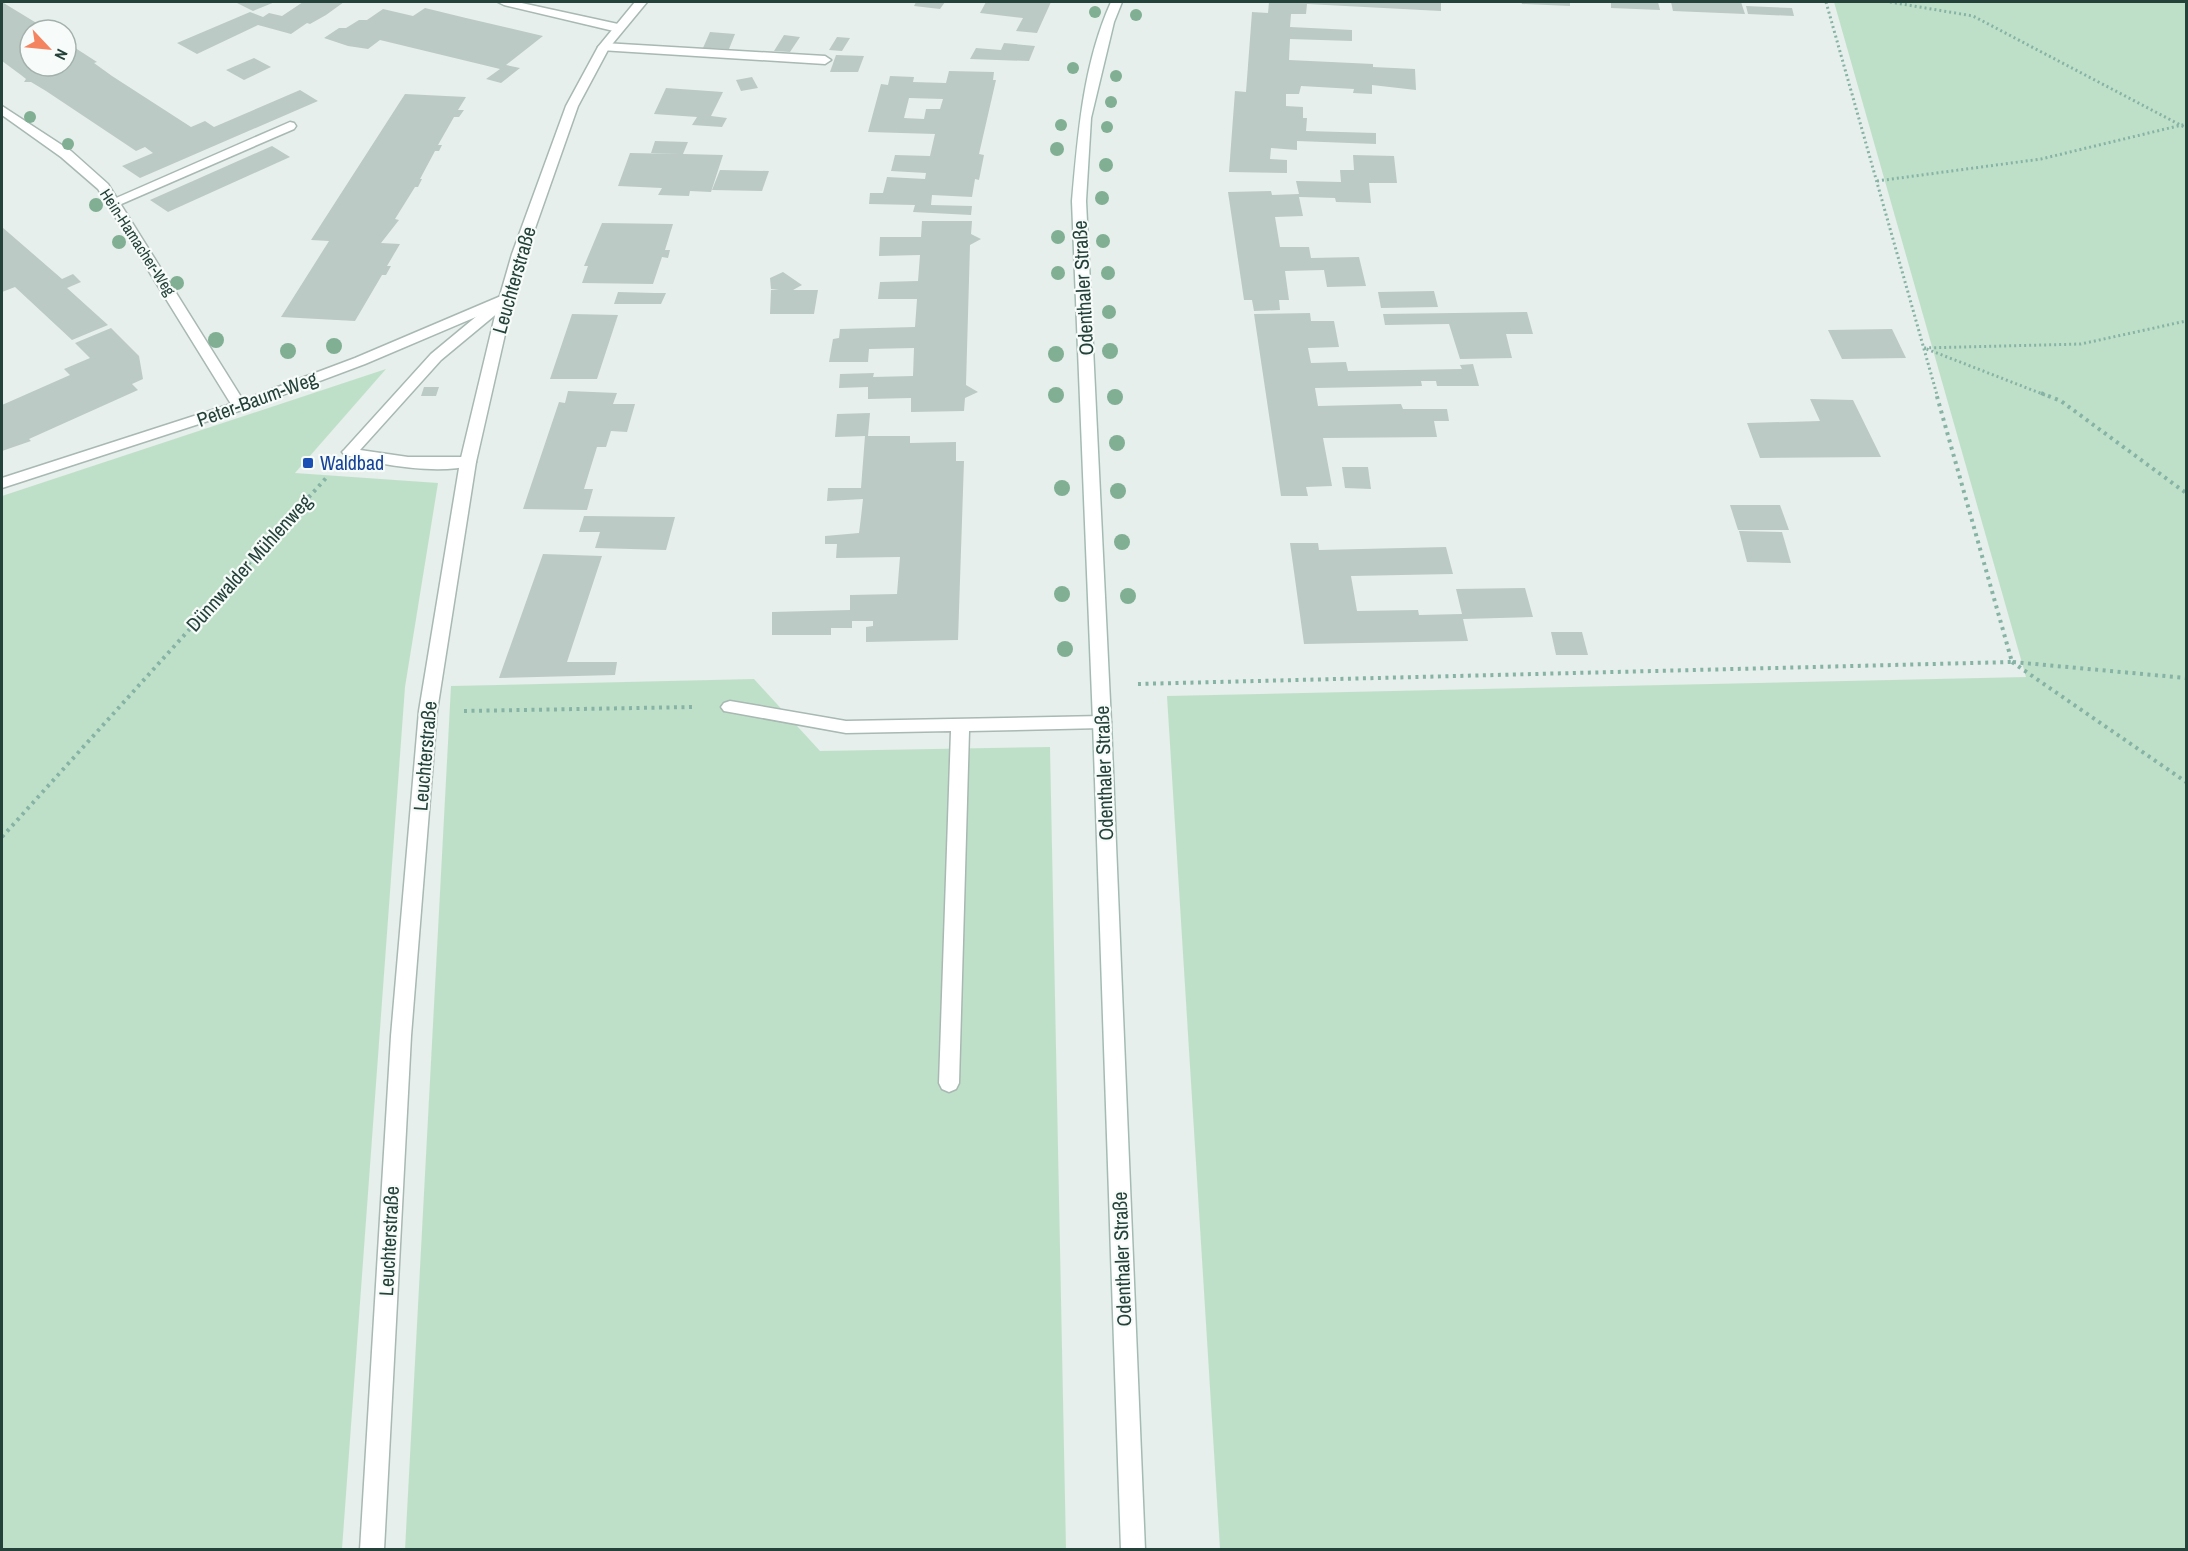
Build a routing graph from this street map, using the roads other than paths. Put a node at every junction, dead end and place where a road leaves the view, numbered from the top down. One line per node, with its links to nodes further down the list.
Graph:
1 (504, 2): 4 (street)
2 (641, 2): 4 (street, Leuchterstraße)
3 (1116, 2): 15 (street, Odenthaler Straße)
4 (618, 28): 5 (street, Leuchterstraße)
5 (604, 47): 6 (street); 10 (street, Leuchterstraße)
6 (825, 60)
7 (2, 110): 9 (street, Hein-Hamacher-Weg)
8 (290, 126): 9 (street)
9 (114, 202): 11 (street, Hein-Hamacher-Weg)
10 (506, 299): 11 (street, Peter-Baum-Weg); 12 (street, Leuchterstraße); 12 (street)
11 (240, 406): 13 (street, Peter-Baum-Weg)
12 (468, 462): 18 (street, Leuchterstraße)
13 (2, 483)
14 (730, 706): 16 (street)
15 (1102, 722): 16 (street); 19 (street, Odenthaler Straße)
16 (960, 724): 17 (street)
17 (949, 1083)
18 (372, 1550)
19 (1133, 1550)

